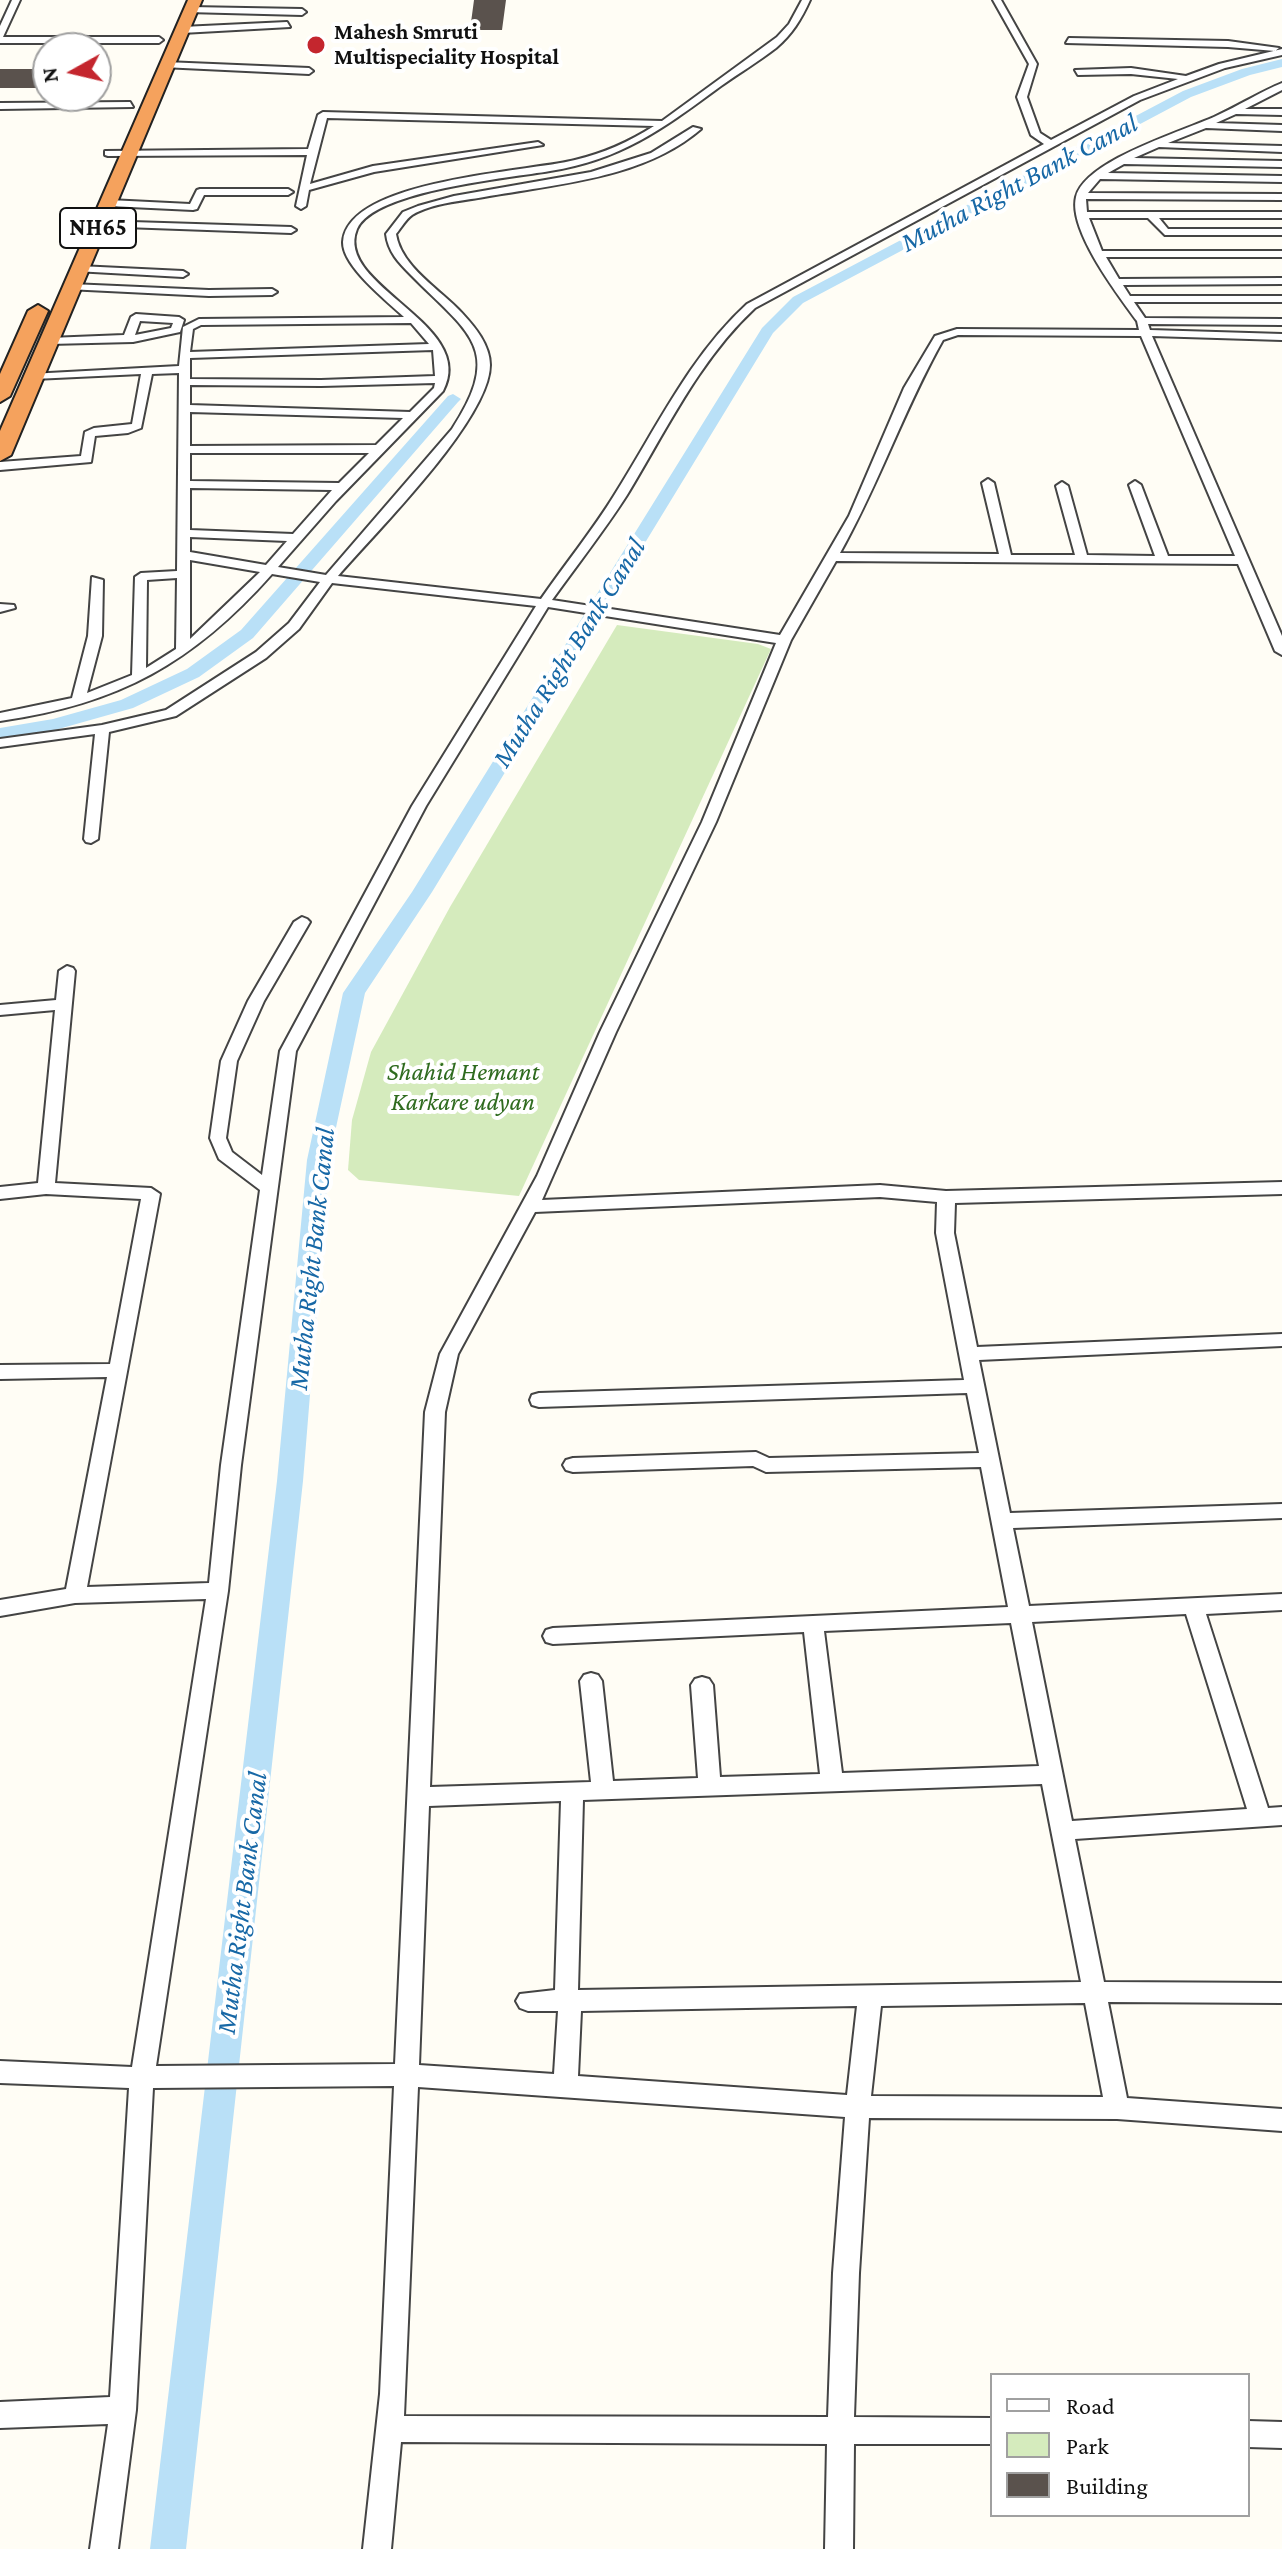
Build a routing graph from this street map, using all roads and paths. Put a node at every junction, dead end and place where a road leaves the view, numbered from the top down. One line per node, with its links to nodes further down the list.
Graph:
1 (16, 0): 8 (street)
2 (806, 0): 23 (street)
3 (997, 0): 28 (street)
4 (187, 3): 5 (street); 7 (highway, NH65); 9 (highway)
5 (302, 12)
6 (287, 25): 7 (street)
7 (182, 30): 12 (highway, NH65)
8 (0, 38): 9 (street)
9 (159, 40): 17 (highway)
10 (1069, 41): 11 (street)
11 (1282, 50): 15 (street)
12 (165, 65): 13 (street); 33 (highway, NH65)
13 (309, 71)
14 (1078, 72): 15 (street)
15 (1186, 78): 28 (street)
16 (1282, 89): 20 (street)
17 (130, 105): 19 (street); 34 (highway)
18 (1282, 105): 20 (street)
19 (0, 106)
20 (1244, 106): 21 (street)
21 (1232, 112): 22 (street); 24 (street)
22 (1282, 112)
23 (665, 124): 32 (street); 65 (street); 103 (street)
24 (1204, 125): 25 (street); 26 (street)
25 (1282, 128)
26 (1181, 135): 27 (street); 30 (street)
27 (1282, 137)
28 (1050, 143): 105 (street)
29 (538, 145): 39 (street)
30 (1152, 145): 31 (street); 35 (street)
31 (1282, 149)
32 (312, 152): 33 (street); 39 (street)
33 (129, 153): 34 (street); 43 (highway, NH65)
34 (105, 160)
35 (1125, 161): 36 (street); 37 (street)
36 (1282, 164)
37 (1097, 176): 38 (street); 41 (street)
38 (1282, 179)
39 (307, 188): 44 (street)
40 (288, 192): 43 (street)
41 (1081, 196): 42 (street); 45 (street)
42 (1282, 197)
43 (109, 203): 48 (highway, NH65)
44 (301, 206)
45 (1084, 215): 46 (street); 51 (street)
46 (1151, 215): 47 (street); 50 (street)
47 (1282, 215)
48 (100, 224): 49 (street); 53 (highway, NH65)
49 (291, 230)
50 (1282, 232)
51 (1099, 254): 52 (street); 56 (street)
52 (1282, 254)
53 (79, 269): 54 (street); 57 (highway, NH65)
54 (183, 274)
55 (1282, 281): 56 (street)
56 (1115, 282): 62 (street)
57 (71, 287): 60 (street); 71 (highway, NH65)
58 (1229, 288): 59 (street)
59 (1282, 288)
60 (272, 292)
61 (46, 293): 80 (highway)
62 (1127, 299): 63 (street); 68 (street)
63 (1282, 299)
64 (379, 320): 65 (street); 66 (street); 75 (street)
65 (415, 320): 73 (street)
66 (244, 322): 72 (street); 74 (street)
67 (1282, 322): 68 (street)
68 (1144, 327): 70 (street); 96 (street); 100 (street)
69 (129, 337): 71 (street)
70 (1282, 337)
71 (49, 341): 78 (highway, NH65)
72 (230, 344): 74 (street); 75 (street)
73 (436, 347): 75 (street); 79 (street)
74 (185, 355): 77 (street)
75 (386, 362): 77 (street); 79 (street)
76 (147, 371): 77 (street); 78 (street); 86 (street)
77 (185, 375): 81 (street)
78 (34, 376): 85 (highway, NH65)
79 (441, 379): 82 (street)
80 (0, 396)
81 (184, 408): 82 (street); 84 (street)
82 (410, 415): 83 (street)
83 (381, 449): 84 (street); 90 (street)
84 (183, 450): 91 (street)
85 (0, 455)
86 (0, 466)
87 (988, 483): 97 (street)
88 (1135, 485): 99 (street)
89 (1062, 486): 98 (street)
90 (343, 487): 91 (street); 92 (street)
91 (184, 490): 92 (street); 93 (street)
92 (333, 498): 94 (street)
93 (184, 533): 94 (street); 95 (street)
94 (297, 538): 101 (street)
95 (183, 555): 101 (street); 102 (street)
96 (831, 557): 97 (street); 106 (street)
97 (1006, 558): 98 (street)
98 (1082, 559): 99 (street)
99 (1163, 559): 100 (street)
100 (1241, 560): 108 (street)
101 (277, 569): 103 (street); 107 (street)
102 (183, 574): 107 (street); 109 (street)
103 (325, 578): 105 (street); 112 (street)
104 (97, 580): 110 (street)
105 (551, 604): 106 (street); 121 (street)
106 (784, 640): 124 (street)
107 (183, 651): 109 (street)
108 (1282, 651)
109 (139, 675): 110 (street)
110 (79, 698): 111 (street)
111 (0, 717)
112 (102, 729): 113 (street); 114 (street)
113 (0, 743)
114 (91, 839)
115 (302, 922): 121 (street)
116 (67, 971): 117 (street)
117 (64, 1004): 118 (street); 119 (street)
118 (0, 1010)
119 (46, 1188): 122 (street); 127 (street)
120 (1282, 1188): 123 (street)
121 (270, 1189): 135 (street)
122 (0, 1193)
123 (946, 1197): 124 (street); 126 (street)
124 (529, 1206): 150 (street)
125 (1282, 1340): 126 (street)
126 (968, 1354): 129 (street)
127 (119, 1370): 128 (street); 136 (street)
128 (0, 1372)
129 (975, 1386): 130 (street); 131 (street)
130 (539, 1400)
131 (991, 1460): 132 (street); 134 (street)
132 (573, 1465)
133 (1282, 1511): 134 (street)
134 (1002, 1521): 140 (street)
135 (218, 1591): 136 (street); 160 (street)
136 (75, 1595): 139 (street)
137 (1193, 1605): 138 (street); 140 (street); 151 (street)
138 (1280, 1607)
139 (0, 1608)
140 (1020, 1612): 141 (street); 145 (street)
141 (813, 1623): 142 (street); 146 (street)
142 (553, 1636)
143 (591, 1681): 148 (street)
144 (702, 1685): 147 (street)
145 (1052, 1775): 146 (street); 152 (street)
146 (832, 1782): 147 (street)
147 (710, 1786): 148 (street)
148 (603, 1790): 149 (street)
149 (572, 1791): 150 (street); 157 (street)
150 (417, 1797): 159 (street)
151 (1271, 1817): 152 (street)
152 (1063, 1831): 153 (street)
153 (1094, 1992): 154 (street); 155 (street); 163 (street)
154 (1282, 1993)
155 (870, 1997): 157 (street); 162 (street)
156 (528, 2001): 157 (street)
157 (568, 2001): 161 (street)
158 (0, 2073): 160 (street)
159 (406, 2075): 160 (street); 161 (street); 167 (street)
160 (142, 2078): 165 (street)
161 (565, 2085): 162 (street)
162 (856, 2107): 163 (street); 168 (street)
163 (1117, 2108): 164 (street)
164 (1282, 2120)
165 (123, 2410): 166 (street); 172 (street)
166 (0, 2415)
167 (389, 2429): 168 (street); 173 (street)
168 (840, 2429): 169 (street); 174 (street)
169 (990, 2431)
170 (1250, 2434): 171 (street)
171 (1282, 2435)
172 (104, 2549)
173 (377, 2549)
174 (839, 2549)

